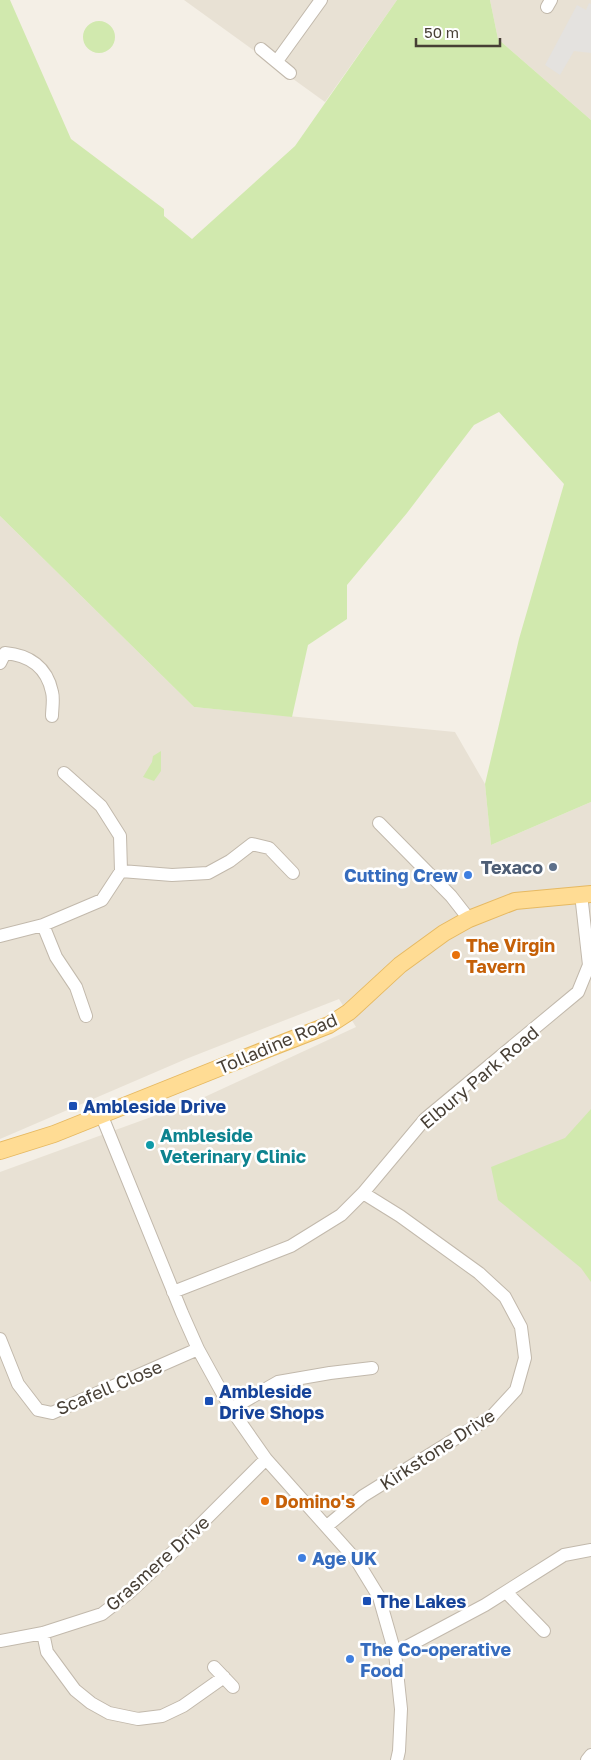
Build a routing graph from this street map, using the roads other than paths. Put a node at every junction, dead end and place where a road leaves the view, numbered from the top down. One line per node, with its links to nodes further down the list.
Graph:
1 (321, 0): 3 (street)
2 (261, 49): 3 (street)
3 (277, 61): 4 (street)
4 (290, 72)
5 (0, 663): 6 (street)
6 (52, 716)
7 (64, 773): 9 (street)
8 (379, 824): 12 (street)
9 (121, 871): 10 (street); 13 (street)
10 (293, 874)
11 (586, 894): 12 (main road, Tolladine Road); 18 (street, Elbury Park Road)
12 (470, 919): 16 (main road, Tolladine Road)
13 (42, 925): 14 (street); 15 (street)
14 (0, 936)
15 (86, 1016)
16 (101, 1114): 17 (main road, Tolladine Road); 19 (street)
17 (0, 1152)
18 (363, 1193): 19 (street, Elbury Park Road); 25 (street, Kirkstone Drive)
19 (174, 1292): 21 (street)
20 (0, 1339): 21 (street, Scafell Close)
21 (198, 1349): 23 (street)
22 (364, 1365): 23 (street)
23 (231, 1409): 24 (street)
24 (266, 1459): 25 (street); 29 (street, Grasmere Drive)
25 (327, 1526): 31 (street)
26 (591, 1550): 27 (street)
27 (506, 1592): 28 (street); 31 (street)
28 (544, 1631)
29 (42, 1633): 30 (street, Grasmere Drive); 32 (street)
30 (0, 1641)
31 (395, 1653): 34 (street)
32 (214, 1667)
33 (591, 1755): 35 (street)
34 (397, 1760)
35 (587, 1760)

